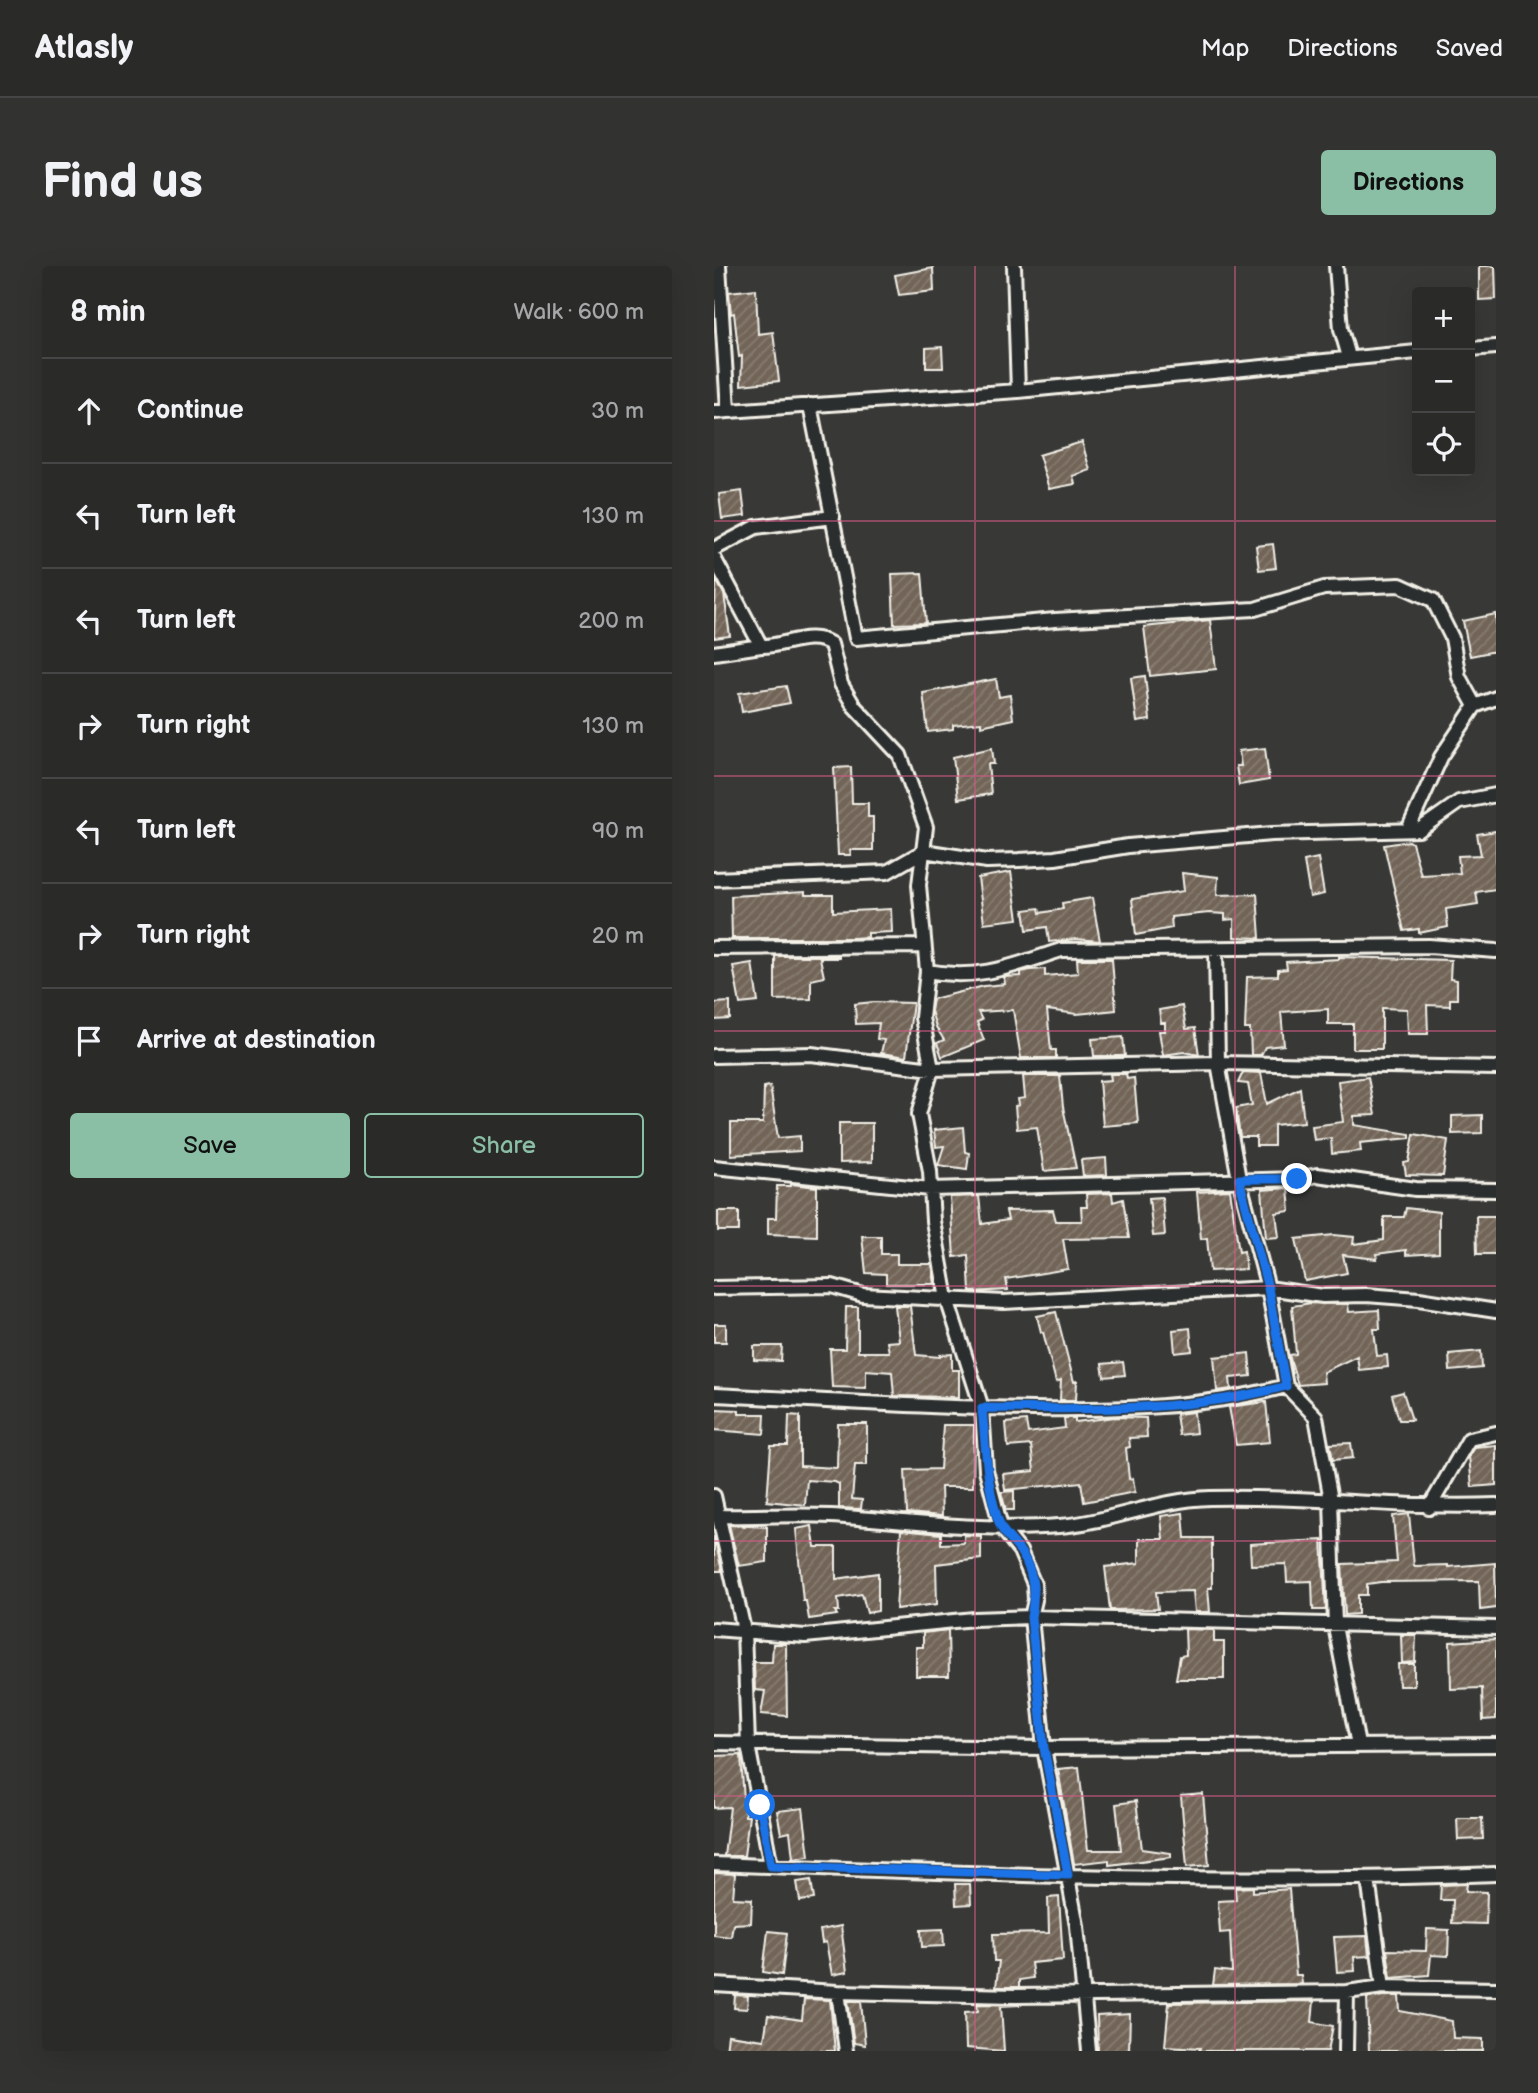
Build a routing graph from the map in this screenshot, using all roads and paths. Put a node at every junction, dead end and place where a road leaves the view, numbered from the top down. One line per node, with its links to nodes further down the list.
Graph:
1 (719, 266): 10 (street)
2 (1014, 266): 8 (street)
3 (1336, 266): 7 (street)
4 (1496, 347): 5 (street)
5 (1475, 349)
6 (1412, 352): 7 (street)
7 (1349, 357): 8 (street)
8 (1018, 391): 9 (street)
9 (810, 405): 10 (street); 12 (street)
10 (728, 411): 11 (street)
11 (714, 412)
12 (833, 517): 13 (street); 18 (street)
13 (714, 549)
14 (714, 558): 15 (street)
15 (761, 646): 16 (street); 21 (street)
16 (714, 653)
17 (1496, 698): 18 (street)
18 (1475, 706): 20 (street)
19 (1496, 794): 20 (street)
20 (1408, 830): 21 (street)
21 (924, 851): 22 (street); 23 (street)
22 (714, 879)
23 (922, 946): 24 (street); 27 (street)
24 (714, 948)
25 (1216, 949): 26 (street); 27 (street); 29 (street)
26 (1496, 951)
27 (927, 971): 31 (street)
28 (714, 1056): 31 (street)
29 (1218, 1063): 30 (street); 31 (street); 33 (street)
30 (1496, 1068)
31 (932, 1069): 34 (street)
32 (714, 1167): 34 (street)
33 (1239, 1179): 34 (street); 35 (street); 37 (street)
34 (930, 1188): 38 (street)
35 (1496, 1190)
36 (714, 1288): 38 (street)
37 (1268, 1288): 38 (street); 39 (street); 40 (street)
38 (947, 1299): 42 (street)
39 (1496, 1311)
40 (1286, 1386): 42 (street); 45 (street)
41 (714, 1395): 42 (street)
42 (982, 1408): 49 (street)
43 (1496, 1433): 47 (street)
44 (714, 1496): 48 (street)
45 (1331, 1500): 47 (street); 49 (street); 51 (street)
46 (1496, 1505): 47 (street)
47 (1429, 1508)
48 (716, 1516): 49 (street); 54 (street)
49 (1001, 1527): 50 (street)
50 (1031, 1617): 51 (street); 54 (street); 59 (street)
51 (1335, 1626): 52 (street); 57 (street)
52 (1496, 1628)
53 (714, 1629): 54 (street)
54 (744, 1630): 56 (street)
55 (714, 1743): 56 (street)
56 (748, 1745): 59 (street); 61 (street)
57 (1358, 1745): 58 (street); 59 (street)
58 (1496, 1745)
59 (1044, 1748): 63 (street)
60 (714, 1864): 61 (street)
61 (771, 1866): 63 (street)
62 (1496, 1874): 64 (street)
63 (1068, 1875): 64 (street); 70 (street)
64 (1368, 1879): 66 (street)
65 (714, 1985): 68 (street)
66 (1383, 1987): 67 (street); 69 (street)
67 (1496, 1989)
68 (838, 1992): 70 (street); 71 (street)
69 (1347, 1992): 70 (street); 73 (street)
70 (1085, 1994): 72 (street)
71 (846, 2051)
72 (1089, 2051)
73 (1346, 2051)

